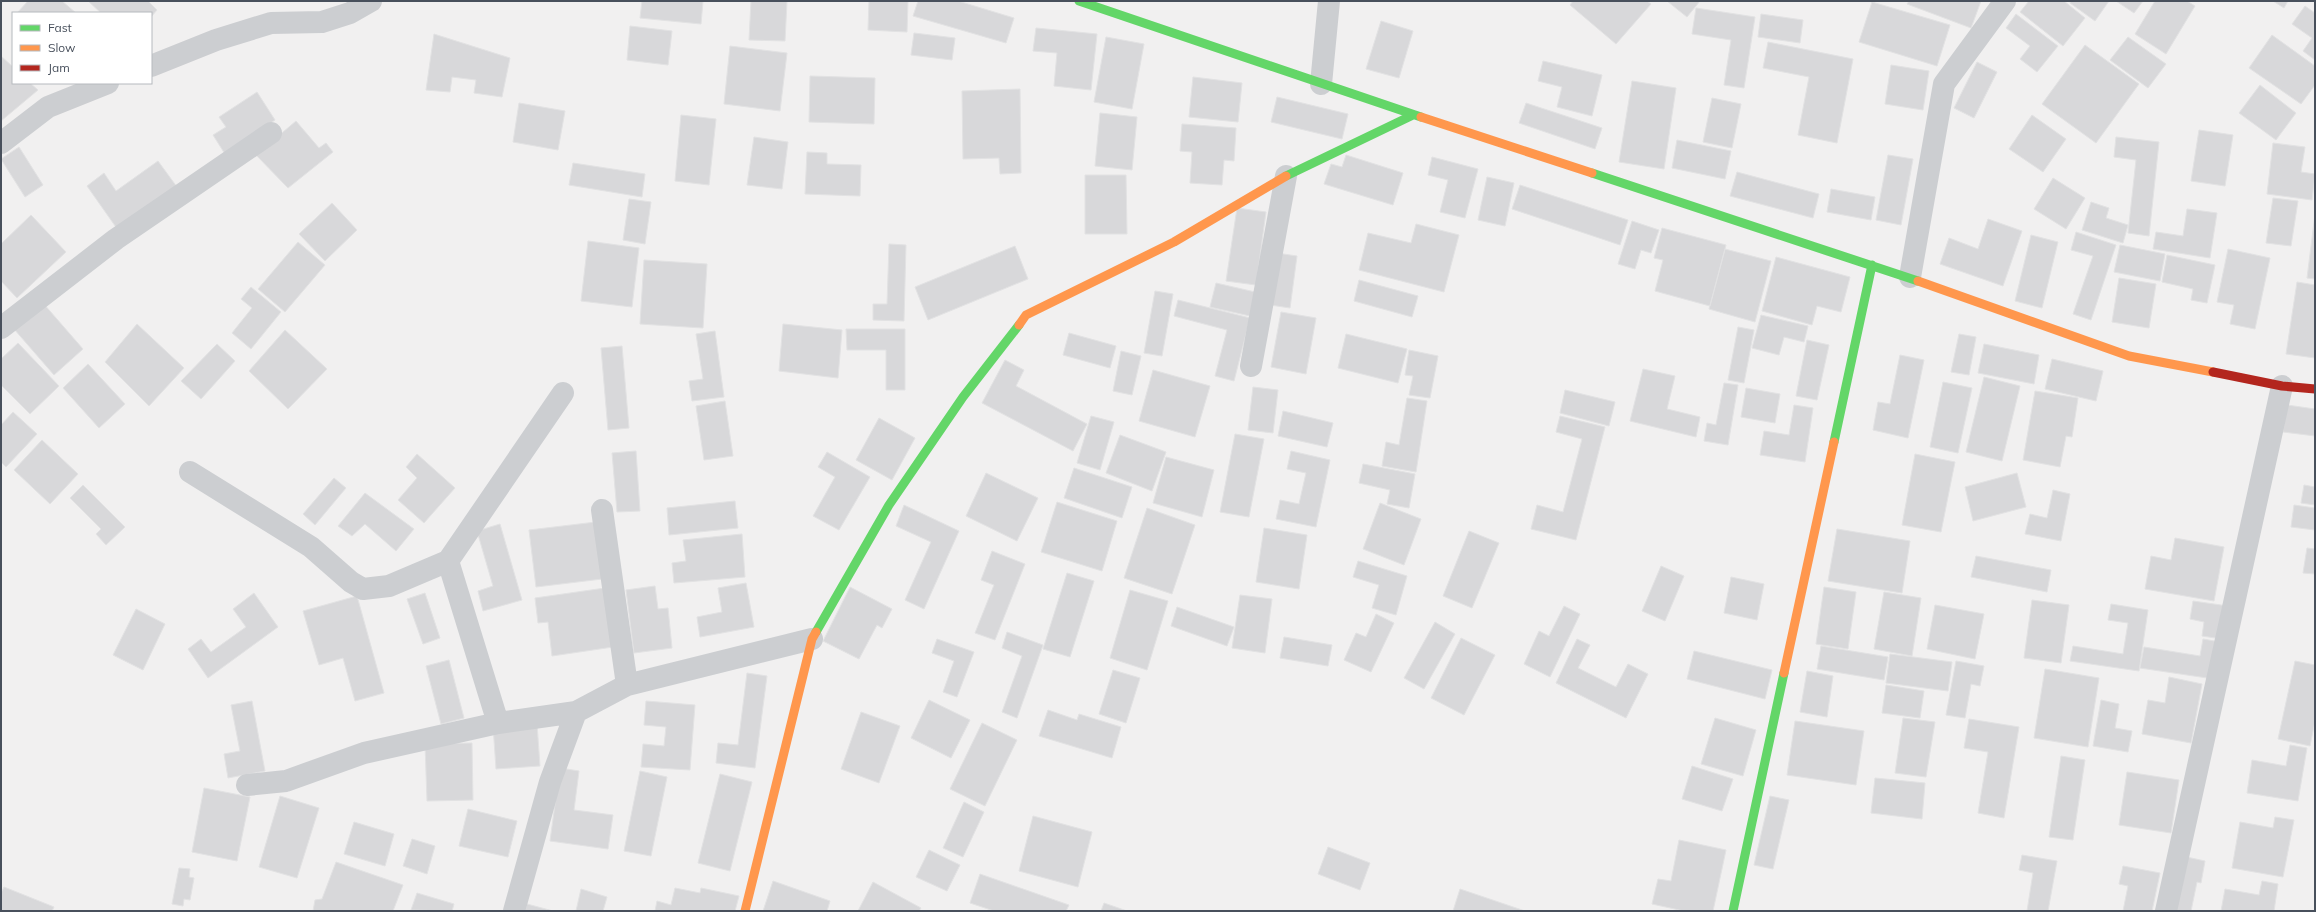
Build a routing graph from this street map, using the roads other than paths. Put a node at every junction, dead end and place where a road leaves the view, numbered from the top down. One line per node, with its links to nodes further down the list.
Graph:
1 (371, 1): 5 (street)
2 (1079, 1): 7 (street)
3 (1329, 1): 7 (street)
4 (2005, 1): 13 (street)
5 (152, 66)
6 (106, 84): 10 (street)
7 (1321, 84): 8 (street)
8 (1413, 115): 11 (street); 12 (street)
9 (271, 133): 14 (street)
10 (1, 143)
11 (1286, 176): 15 (street); 22 (street)
12 (1872, 265): 13 (street); 29 (street)
13 (1910, 277): 16 (street)
14 (1, 328)
15 (1251, 366)
16 (2282, 386): 17 (street); 30 (street)
17 (2315, 389)
18 (563, 393): 21 (street)
19 (190, 472): 21 (street)
20 (602, 510): 23 (street)
21 (448, 561): 25 (street)
22 (812, 639): 23 (street); 28 (street)
23 (627, 685): 24 (street)
24 (576, 712): 25 (street); 27 (street)
25 (498, 723): 26 (street)
26 (247, 785)
27 (514, 911)
28 (745, 911)
29 (1733, 911)
30 (2166, 911)

